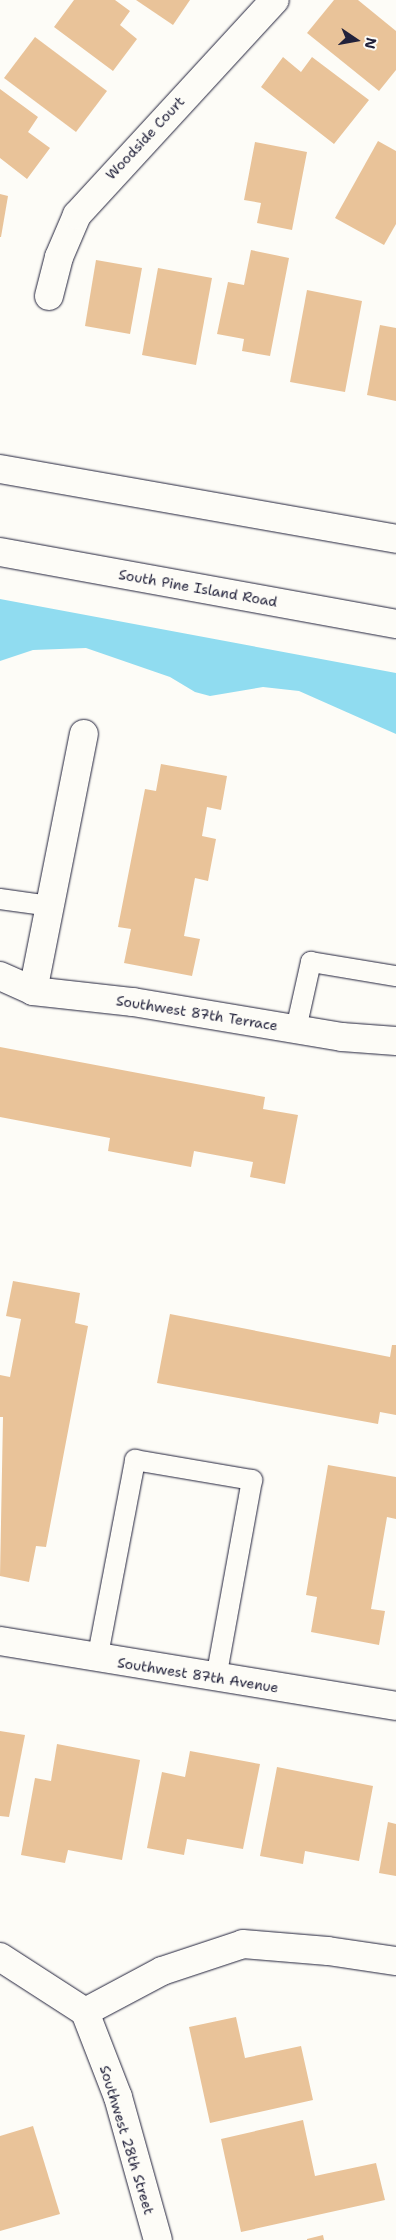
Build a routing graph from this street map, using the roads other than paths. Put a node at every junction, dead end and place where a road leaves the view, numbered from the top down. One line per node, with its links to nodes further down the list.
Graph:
1 (275, 0): 2 (street, Woodside Court)
2 (49, 296)
3 (0, 469): 4 (street)
4 (396, 540)
5 (0, 552): 6 (street, South Pine Island Road)
6 (396, 624)
7 (84, 734): 9 (street)
8 (0, 899): 9 (lane)
9 (50, 906): 12 (street)
10 (0, 976): 12 (street, Southwest 87th Terrace)
11 (396, 976): 13 (lane)
12 (33, 991): 13 (street, Southwest 87th Terrace)
13 (296, 1029): 14 (street, Southwest 87th Terrace)
14 (396, 1041)
15 (0, 1641): 16 (street, Southwest 87th Avenue)
16 (98, 1660): 17 (street, Southwest 87th Avenue); 17 (lane)
17 (216, 1678): 18 (street, Southwest 87th Avenue)
18 (396, 1706)
19 (0, 1957): 21 (street)
20 (396, 1961): 21 (street)
21 (85, 2012): 22 (street, Southwest 28th Street)
22 (158, 2240)

